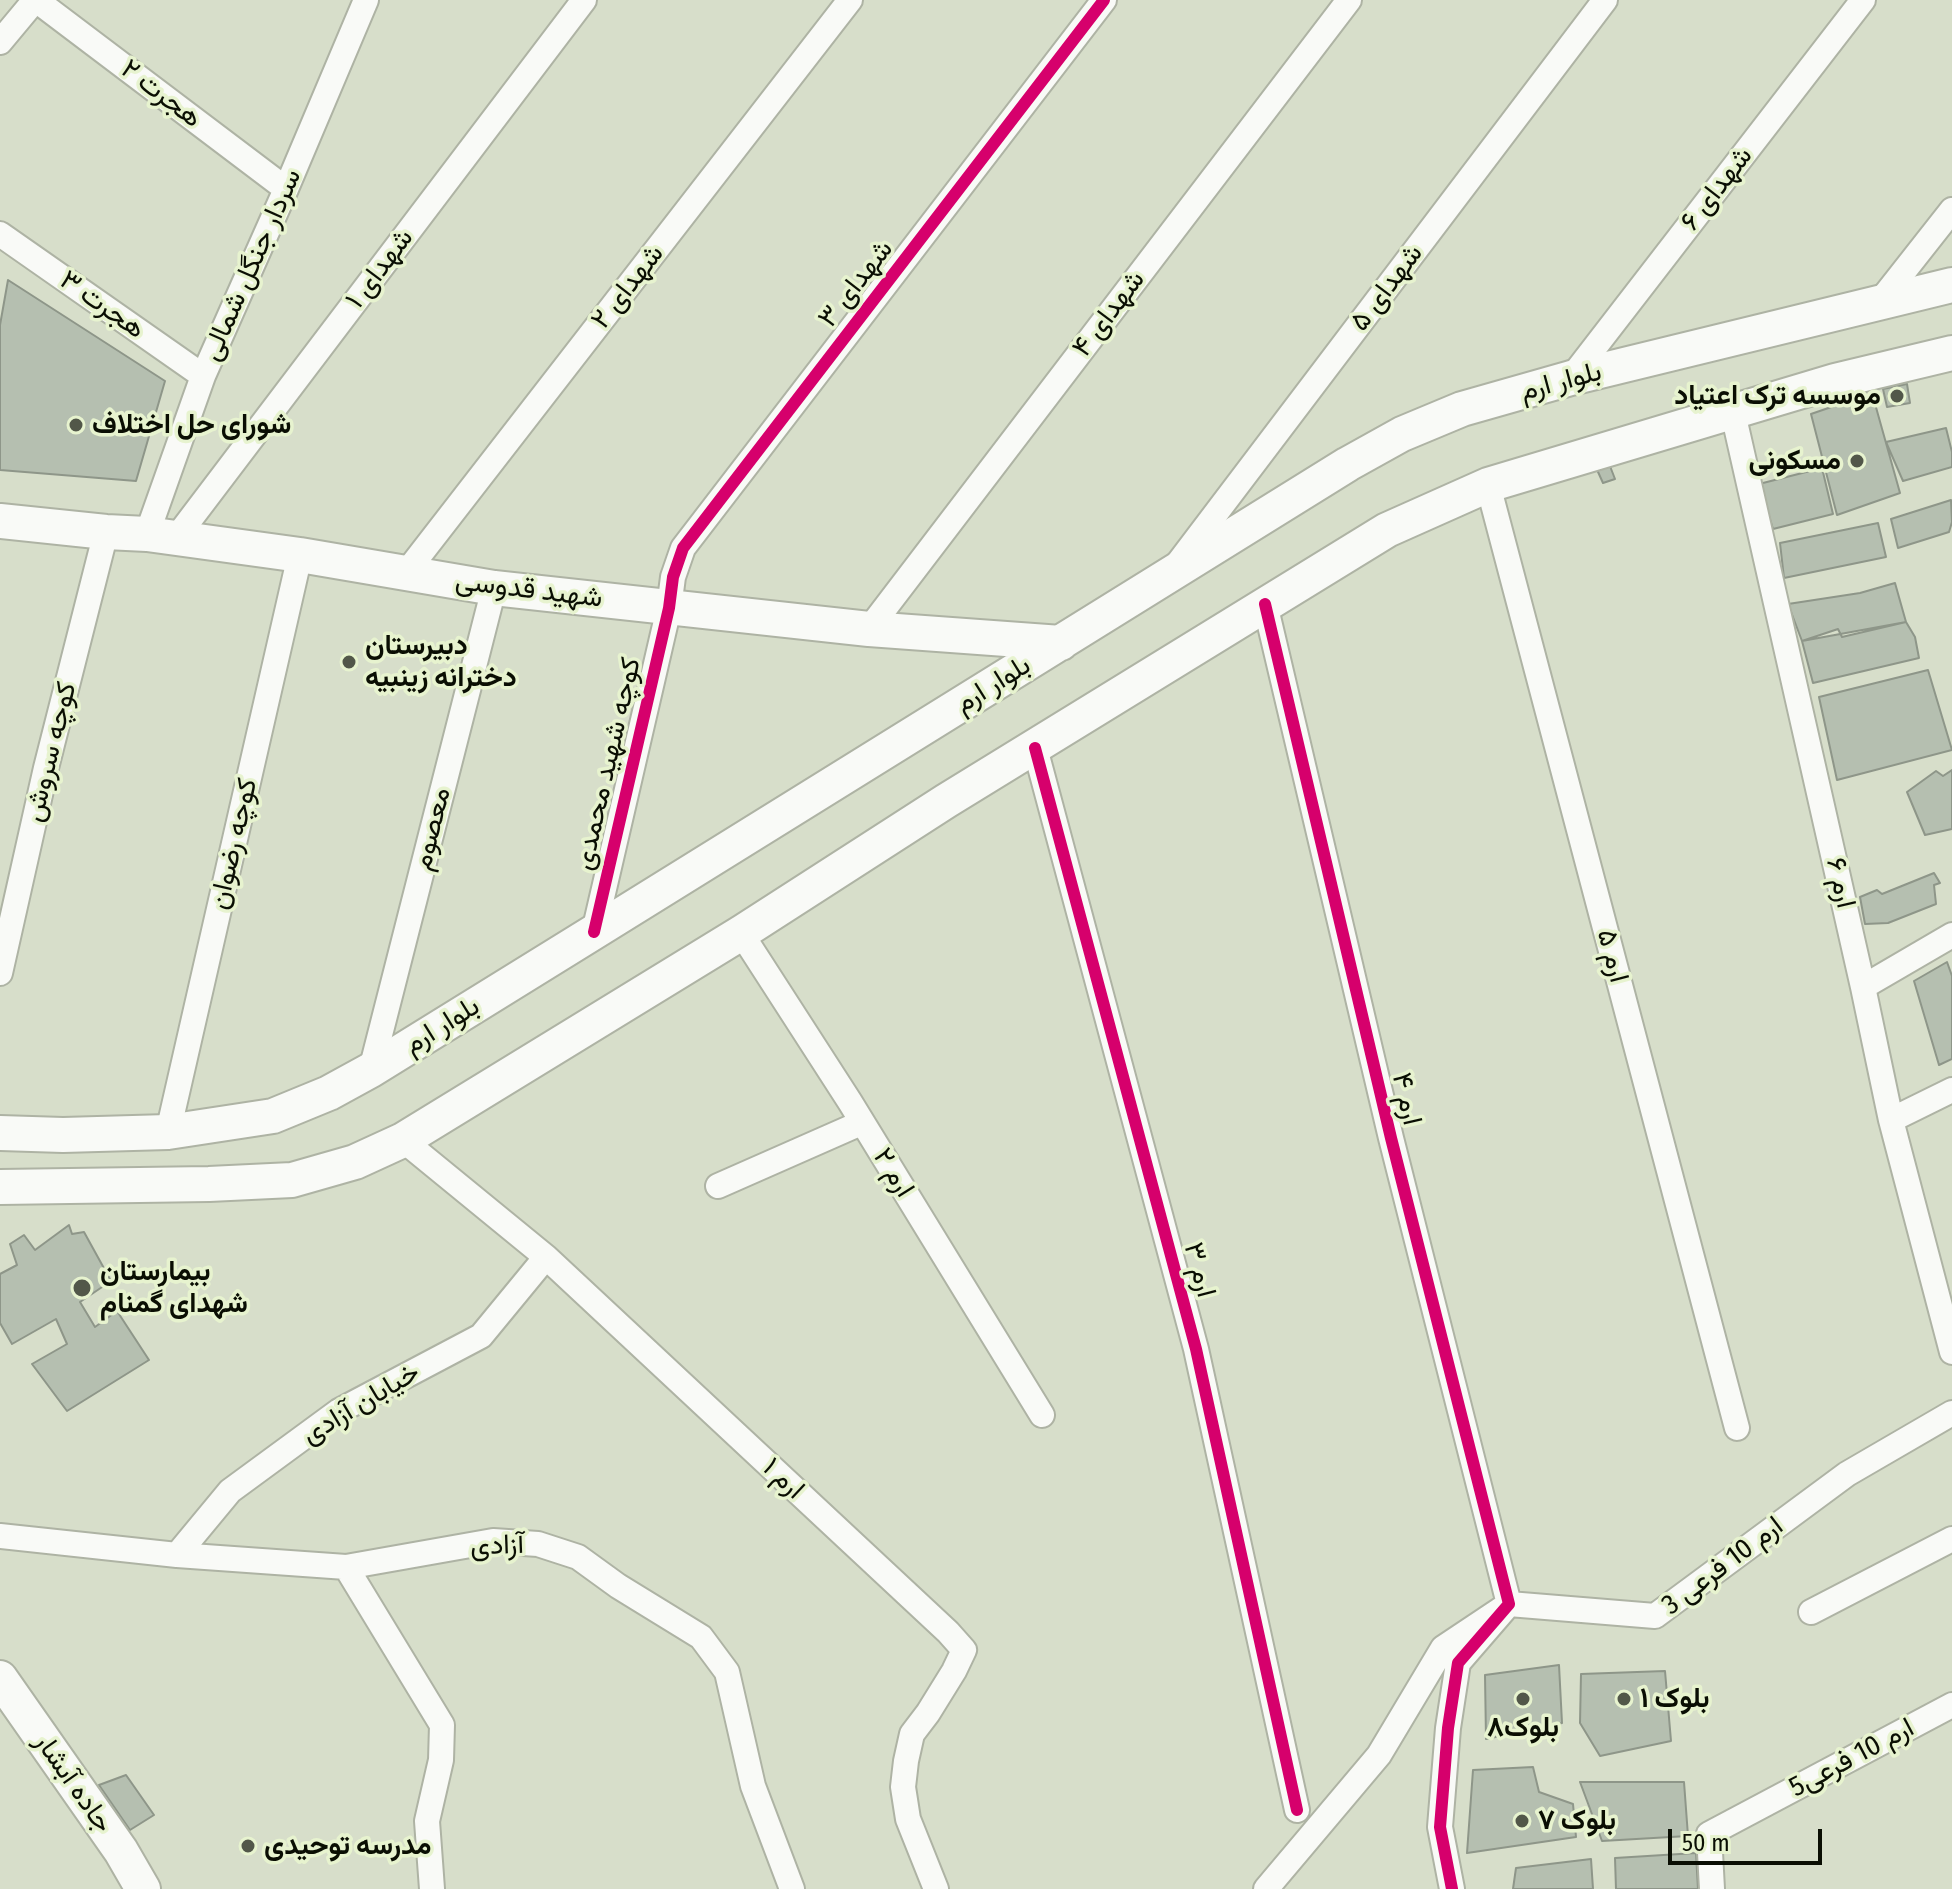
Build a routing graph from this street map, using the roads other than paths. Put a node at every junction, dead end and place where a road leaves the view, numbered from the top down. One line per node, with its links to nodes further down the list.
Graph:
1 (35, 0): 9 (street); 10 (street, هجرت ۲)
2 (366, 0): 10 (street, سردار جنگل شمالی)
3 (584, 0): 22 (street, شهدای ۱)
4 (850, 0): 24 (street, شهدای ۲)
5 (1104, 0): 28 (street, شهدای ۳)
6 (1349, 0): 29 (street, شهدای ۴)
7 (1605, 0): 25 (street, شهدای ۵)
8 (1863, 0): 17 (street, شهدای ۶)
9 (0, 42)
10 (286, 189): 16 (street, سردار جنگل شمالی)
11 (1952, 210): 14 (street)
12 (0, 234): 16 (street, هجرت ۳)
13 (1952, 285): 14 (main road, بلوار ارم)
14 (1878, 304): 17 (main road, بلوار ارم)
15 (1952, 353): 18 (main road)
16 (203, 376): 22 (street, سردار جنگل شمالی)
17 (1571, 378): 25 (main road, بلوار ارم)
18 (1733, 413): 19 (main road); 37 (street, ارم ۶)
19 (1488, 485): 27 (main road); 55 (street, ارم ۵)
20 (0, 521): 21 (main road, شهید قدوسی)
21 (106, 532): 22 (main road, شهید قدوسی); 32 (street, کوچه سروش)
22 (161, 536): 23 (main road, شهید قدوسی)
23 (300, 555): 24 (main road, شهید قدوسی); 43 (street, کوچه رضوان)
24 (405, 574): 26 (main road, شهید قدوسی)
25 (1169, 576): 30 (main road, بلوار ارم)
26 (494, 588): 28 (main road, شهید قدوسی); 38 (street, معصوم)
27 (1265, 604): 31 (main road); 60 (street, ارم ۴)
28 (669, 608): 29 (main road, شهید قدوسی); 33 (street, کوچه شهید محمدی)
29 (869, 629): 30 (main road, شهید قدوسی)
30 (1061, 643): 33 (main road, بلوار ارم)
31 (1035, 748): 34 (main road); 64 (street, ارم ۳)
32 (5, 930): 36 (street, کوچه سروش)
33 (594, 932): 38 (main road, بلوار ارم)
34 (741, 933): 42 (street, ارم ۲); 46 (main road)
35 (1952, 935): 37 (street)
36 (0, 973)
37 (1863, 987): 41 (street, ارم ۶)
38 (371, 1070): 43 (main road, بلوار ارم)
39 (1952, 1090): 41 (street)
40 (0, 1120): 45 (main road)
41 (1891, 1120): 52 (street, ارم ۶)
42 (861, 1123): 48 (street); 54 (street, ارم ۲)
43 (168, 1132): 45 (main road, بلوار ارم)
44 (0, 1133): 45 (main road)
45 (63, 1135)
46 (403, 1140): 50 (main road); 51 (street, ارم ۱)
47 (0, 1166): 50 (main road)
48 (718, 1186)
49 (0, 1187): 50 (main road)
50 (71, 1187)
51 (546, 1257): 58 (street, خیابان آزادی); 68 (street, ارم ۱)
52 (1952, 1352)
53 (1952, 1413): 60 (street, ارم 10 فرعی 3)
54 (1042, 1415)
55 (1737, 1428)
56 (0, 1536): 58 (street, آزادی)
57 (1952, 1539): 61 (street)
58 (177, 1555): 59 (street, آزادی)
59 (346, 1567): 66 (street); 67 (street, آزادی)
60 (1509, 1604): 69 (street); 70 (street)
61 (1811, 1612)
62 (0, 1678): 65 (main road, جاده آبشار)
63 (1952, 1705): 71 (street, ارم 10 فرعی5)
64 (1297, 1810)
65 (143, 1889)
66 (432, 1889)
67 (792, 1889)
68 (936, 1889)
69 (1266, 1889)
70 (1452, 1889)
71 (1712, 1889)

